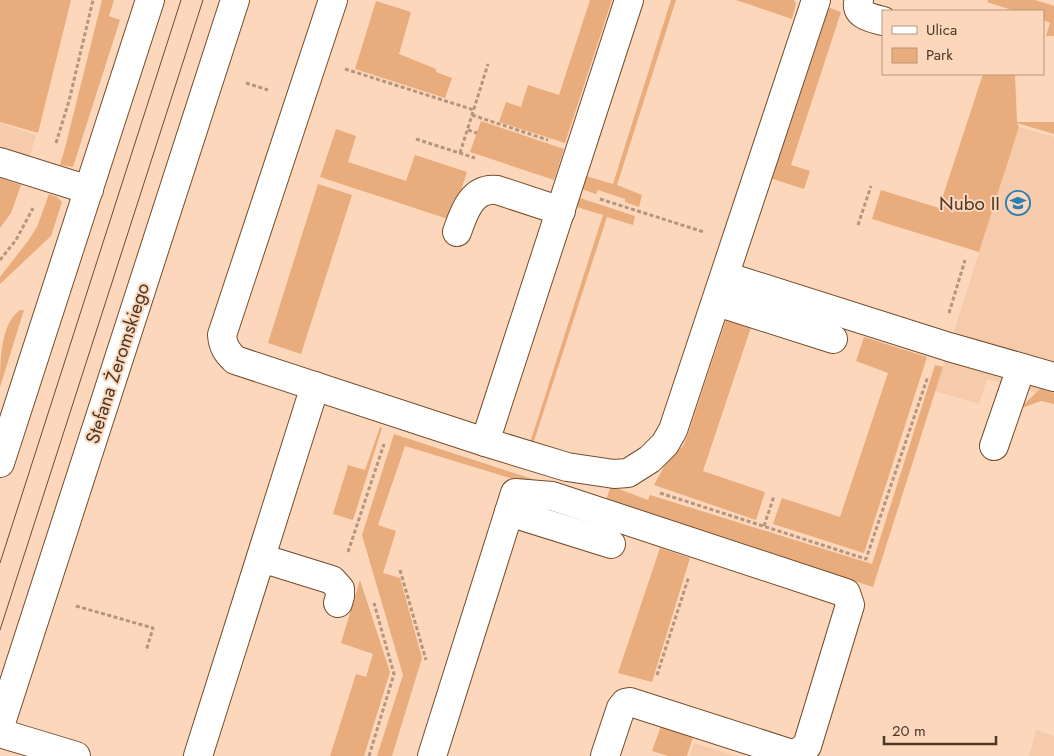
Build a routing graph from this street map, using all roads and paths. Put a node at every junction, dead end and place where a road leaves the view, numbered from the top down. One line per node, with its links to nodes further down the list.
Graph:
1 (93, 0): 20 (path)
2 (150, 0): 22 (main road)
3 (234, 0): 51 (main road, Stefana Żeromskiego)
4 (333, 0): 9 (main road)
5 (629, 0): 17 (main road)
6 (816, 0): 28 (main road)
7 (859, 0): 8 (main road)
8 (882, 21)
9 (313, 59): 13 (path); 34 (main road)
10 (488, 64): 13 (path)
11 (246, 84): 12 (path)
12 (260, 88)
13 (474, 110): 14 (path)
14 (472, 115): 15 (path); 17 (path)
15 (468, 130): 16 (path); 18 (path)
16 (476, 133)
17 (581, 150): 23 (main road)
18 (460, 153)
19 (0, 162): 20 (main road)
20 (45, 178): 22 (main road); 26 (path)
21 (870, 186): 24 (path)
22 (89, 190): 37 (main road)
23 (561, 211): 25 (main road); 35 (main road)
24 (858, 225)
25 (457, 232)
26 (0, 260)
27 (966, 260): 31 (path)
28 (725, 276): 29 (main road); 31 (main road)
29 (717, 302): 30 (main road); 38 (main road)
30 (833, 339)
31 (939, 343): 32 (main road); 41 (path)
32 (1021, 368): 33 (main road); 36 (main road)
33 (1054, 377)
34 (315, 386): 35 (main road); 44 (main road)
35 (485, 442): 38 (main road)
36 (994, 446)
37 (0, 463)
38 (637, 468): 41 (path)
39 (774, 496): 41 (path)
40 (509, 512): 42 (main road); 43 (main road); 55 (main road)
41 (764, 526)
42 (611, 544)
43 (699, 545): 50 (path); 56 (main road)
44 (260, 558): 46 (main road); 54 (main road)
45 (400, 570): 49 (path)
46 (338, 603)
47 (76, 606): 48 (path)
48 (146, 651)
49 (425, 664)
50 (655, 680)
51 (0, 726)
52 (0, 732): 53 (main road)
53 (76, 756)
54 (198, 756)
55 (432, 756)
56 (605, 756)

